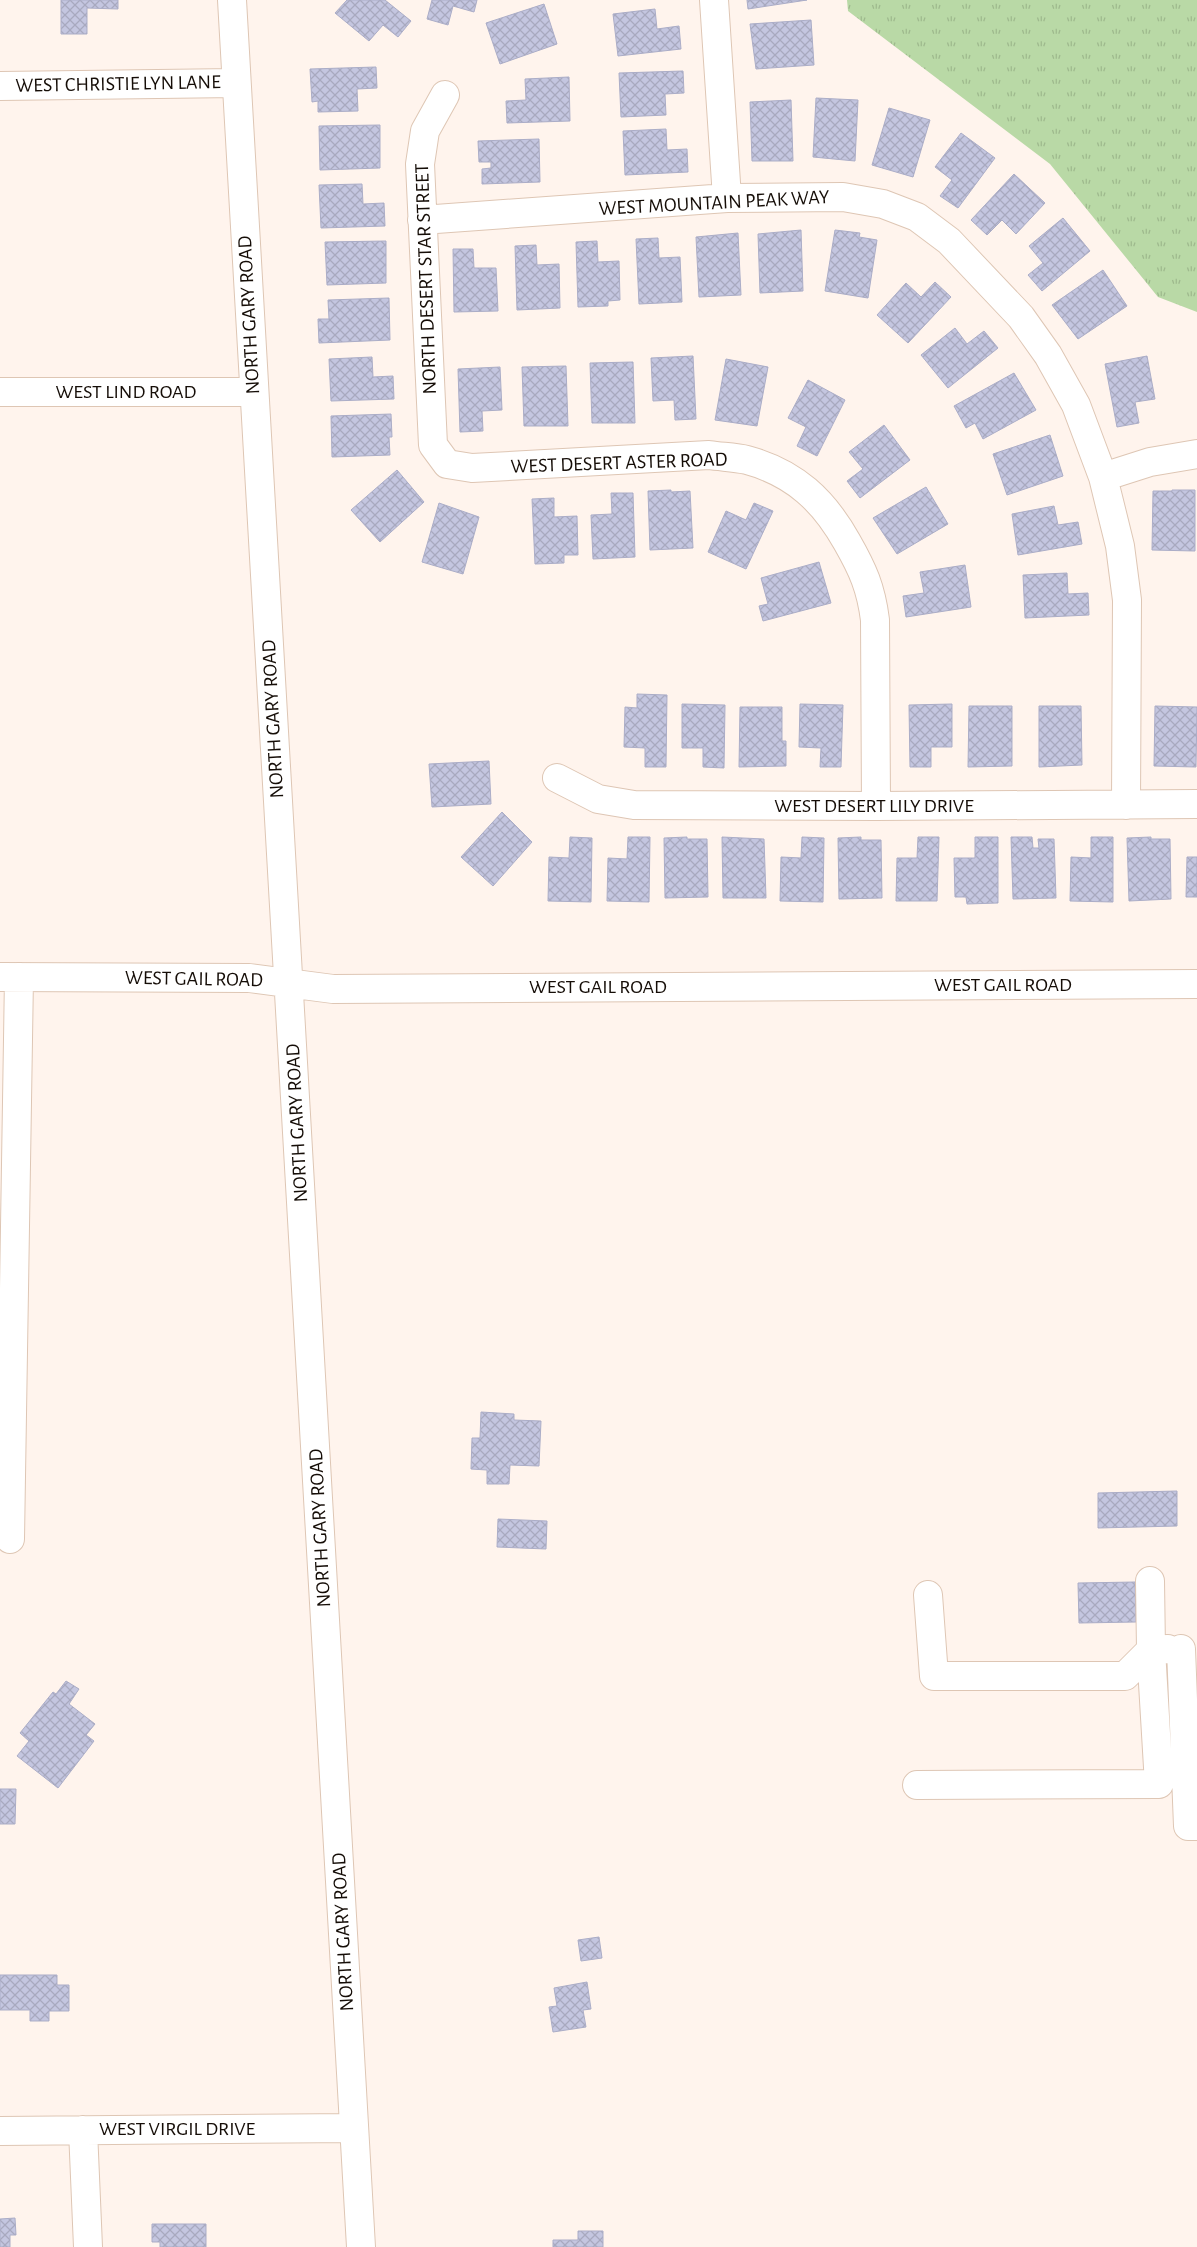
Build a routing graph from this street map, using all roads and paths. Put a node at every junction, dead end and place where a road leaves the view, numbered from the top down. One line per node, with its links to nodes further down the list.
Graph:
1 (232, 0): 3 (street, NORTH GARY ROAD)
2 (714, 0): 6 (street)
3 (236, 83): 4 (street, WEST CHRISTIE LYN LANE); 9 (street, NORTH GARY ROAD)
4 (0, 86)
5 (445, 95): 7 (street, NORTH DESERT STAR STREET)
6 (727, 198): 7 (street, WEST MOUNTAIN PEAK WAY); 12 (street, WEST MOUNTAIN PEAK WAY)
7 (422, 220): 11 (street, NORTH DESERT STAR STREET)
8 (0, 392): 9 (street, WEST LIND ROAD)
9 (253, 392): 18 (street, NORTH GARY ROAD)
10 (1197, 454): 12 (street)
11 (447, 464): 16 (street, WEST DESERT ASTER ROAD)
12 (1103, 477): 15 (street, WEST MOUNTAIN PEAK WAY)
13 (556, 778): 16 (street, WEST DESERT LILY DRIVE)
14 (1197, 804): 15 (street, WEST DESERT LILY DRIVE)
15 (1126, 805): 16 (street, WEST DESERT LILY DRIVE)
16 (876, 806)
17 (10, 977): 18 (street, WEST GAIL ROAD); 20 (street)
18 (289, 982): 19 (street, WEST GAIL ROAD); 29 (street, NORTH GARY ROAD)
19 (1197, 984)
20 (8, 1173): 21 (street)
21 (8, 1220): 22 (street)
22 (10, 1538)
23 (1150, 1581): 26 (street)
24 (928, 1595): 26 (street)
25 (1189, 1649): 26 (street); 28 (street)
26 (1151, 1650): 27 (street)
27 (917, 1785)
28 (1197, 1826)
29 (354, 2128): 31 (street, WEST VIRGIL DRIVE); 33 (street, NORTH GARY ROAD)
30 (0, 2130): 31 (street, WEST VIRGIL DRIVE)
31 (83, 2130): 32 (street)
32 (88, 2247)
33 (361, 2247)

